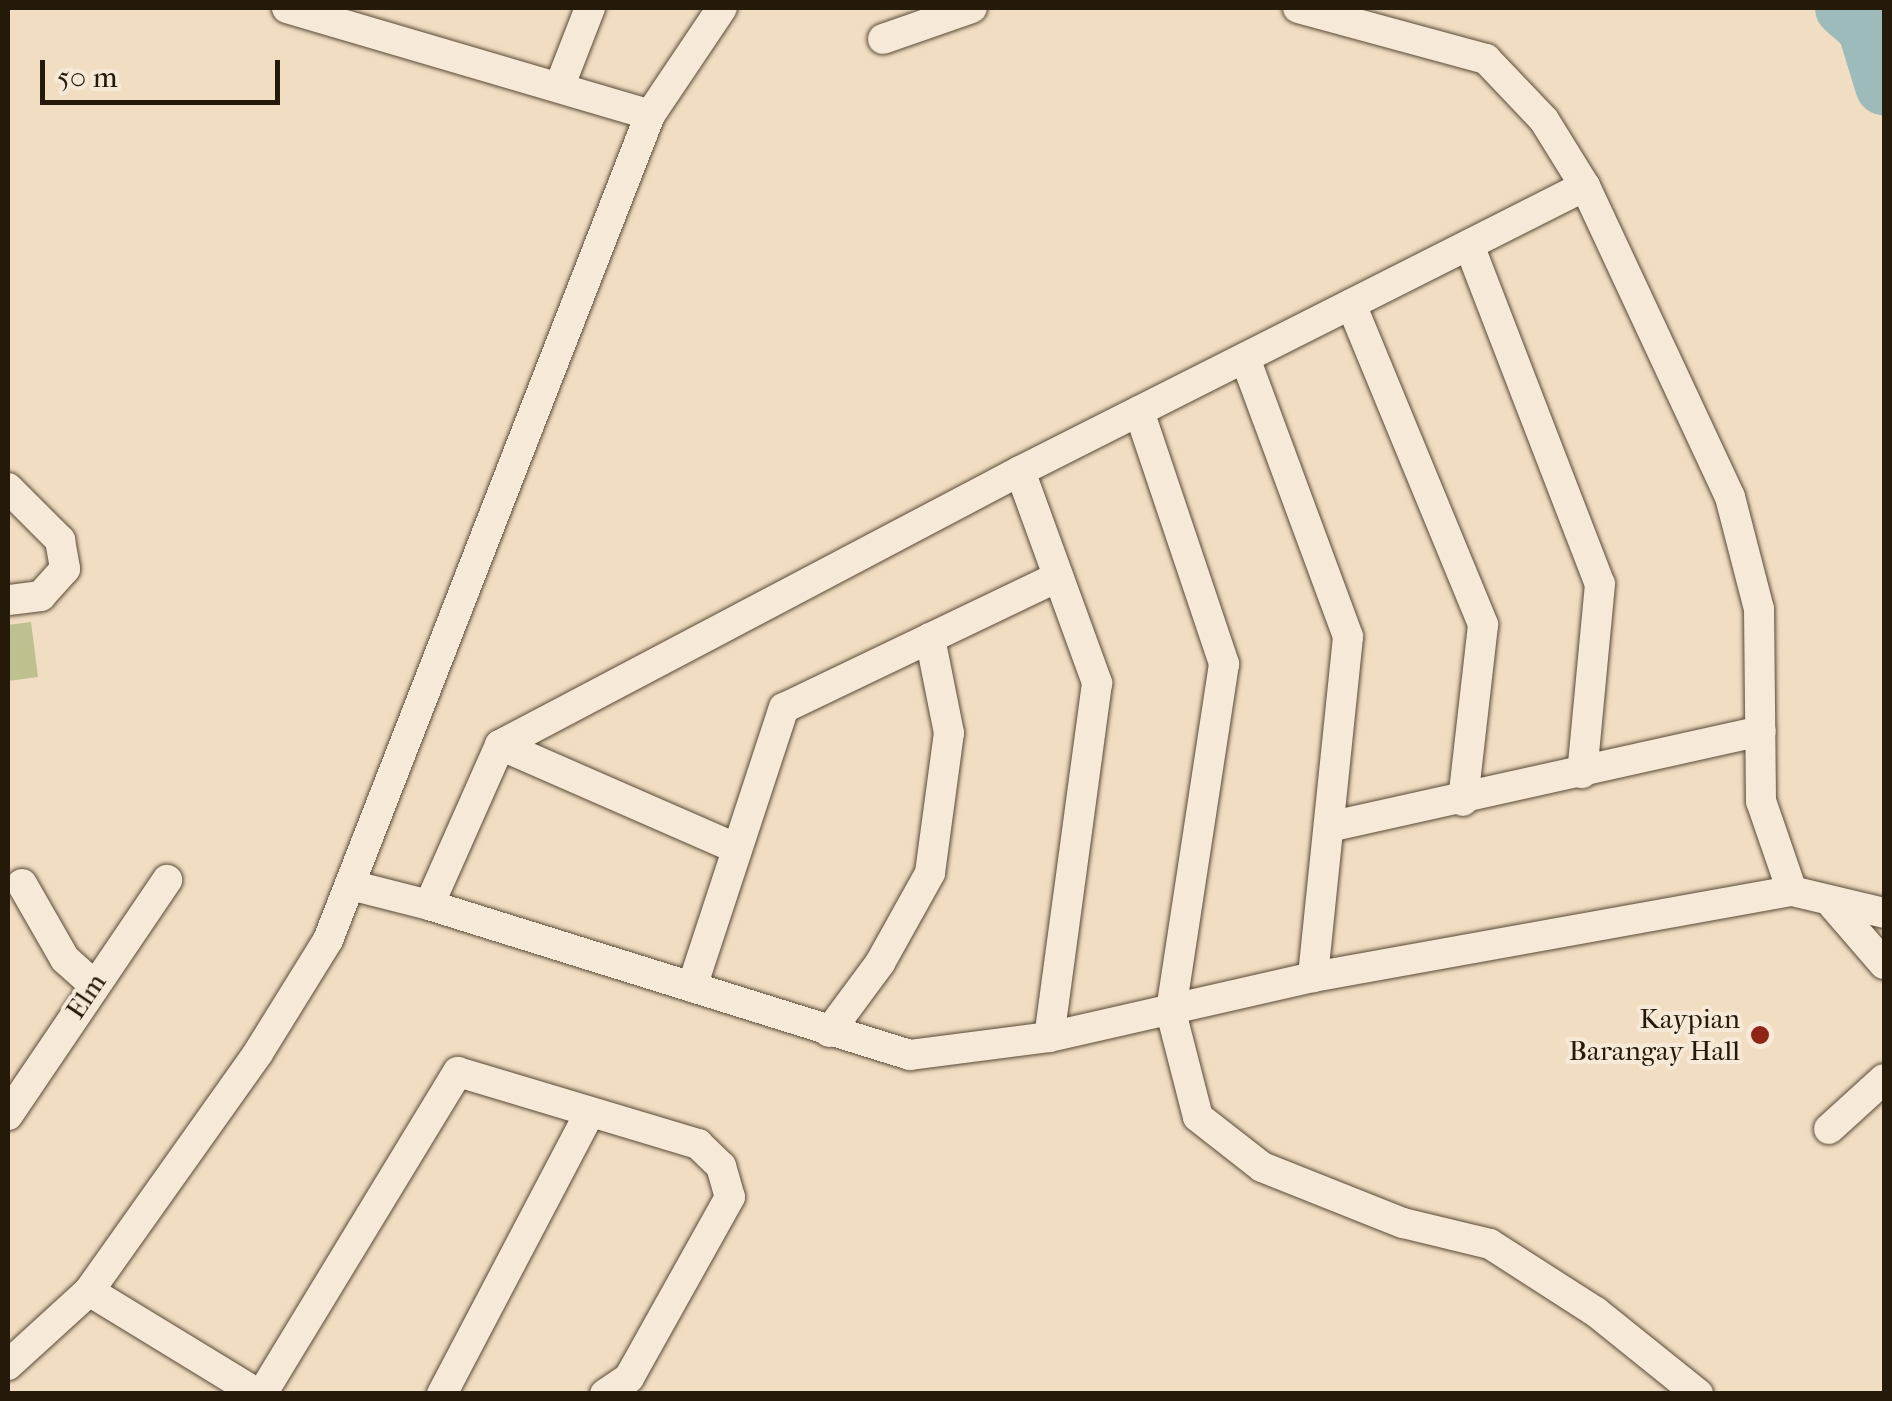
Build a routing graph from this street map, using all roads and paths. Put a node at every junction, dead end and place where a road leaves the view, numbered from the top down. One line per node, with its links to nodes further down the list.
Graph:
1 (287, 8): 7 (street)
2 (590, 8): 7 (street)
3 (722, 8): 8 (street)
4 (972, 8): 6 (street)
5 (1298, 8): 9 (street)
6 (884, 39)
7 (560, 84): 8 (street)
8 (650, 116): 27 (street)
9 (1585, 186): 10 (street); 19 (street)
10 (1468, 245): 11 (street); 21 (street)
11 (1351, 304): 12 (street); 22 (street)
12 (1245, 358): 13 (street); 23 (street)
13 (1138, 411): 14 (street); 36 (street)
14 (1020, 471): 16 (street); 20 (street)
15 (8, 488): 17 (street)
16 (1058, 578): 18 (street); 38 (street)
17 (8, 600)
18 (930, 638): 24 (street); 37 (street)
19 (1761, 730): 21 (street); 28 (street)
20 (500, 745): 24 (street); 29 (street)
21 (1582, 773): 22 (street)
22 (1463, 801): 23 (street)
23 (1333, 826): 33 (street)
24 (736, 848): 35 (street)
25 (167, 880): 34 (street, Elm)
26 (22, 884): 34 (street)
27 (350, 884): 29 (street); 43 (street)
28 (1792, 891): 30 (street); 33 (street)
29 (429, 905): 35 (street)
30 (1833, 905): 31 (street); 32 (street)
31 (1884, 912)
32 (1884, 964)
33 (1313, 977): 36 (street)
34 (93, 984): 41 (street, Elm)
35 (692, 987): 37 (street)
36 (1171, 1012): 38 (street); 48 (street)
37 (829, 1032): 38 (street)
38 (1048, 1037)
39 (1884, 1079): 42 (street)
40 (590, 1112): 45 (street); 46 (street); 47 (street)
41 (8, 1115)
42 (1829, 1129)
43 (89, 1292): 44 (street); 45 (street)
44 (8, 1364)
45 (260, 1394)
46 (442, 1394)
47 (605, 1394)
48 (1698, 1394)

